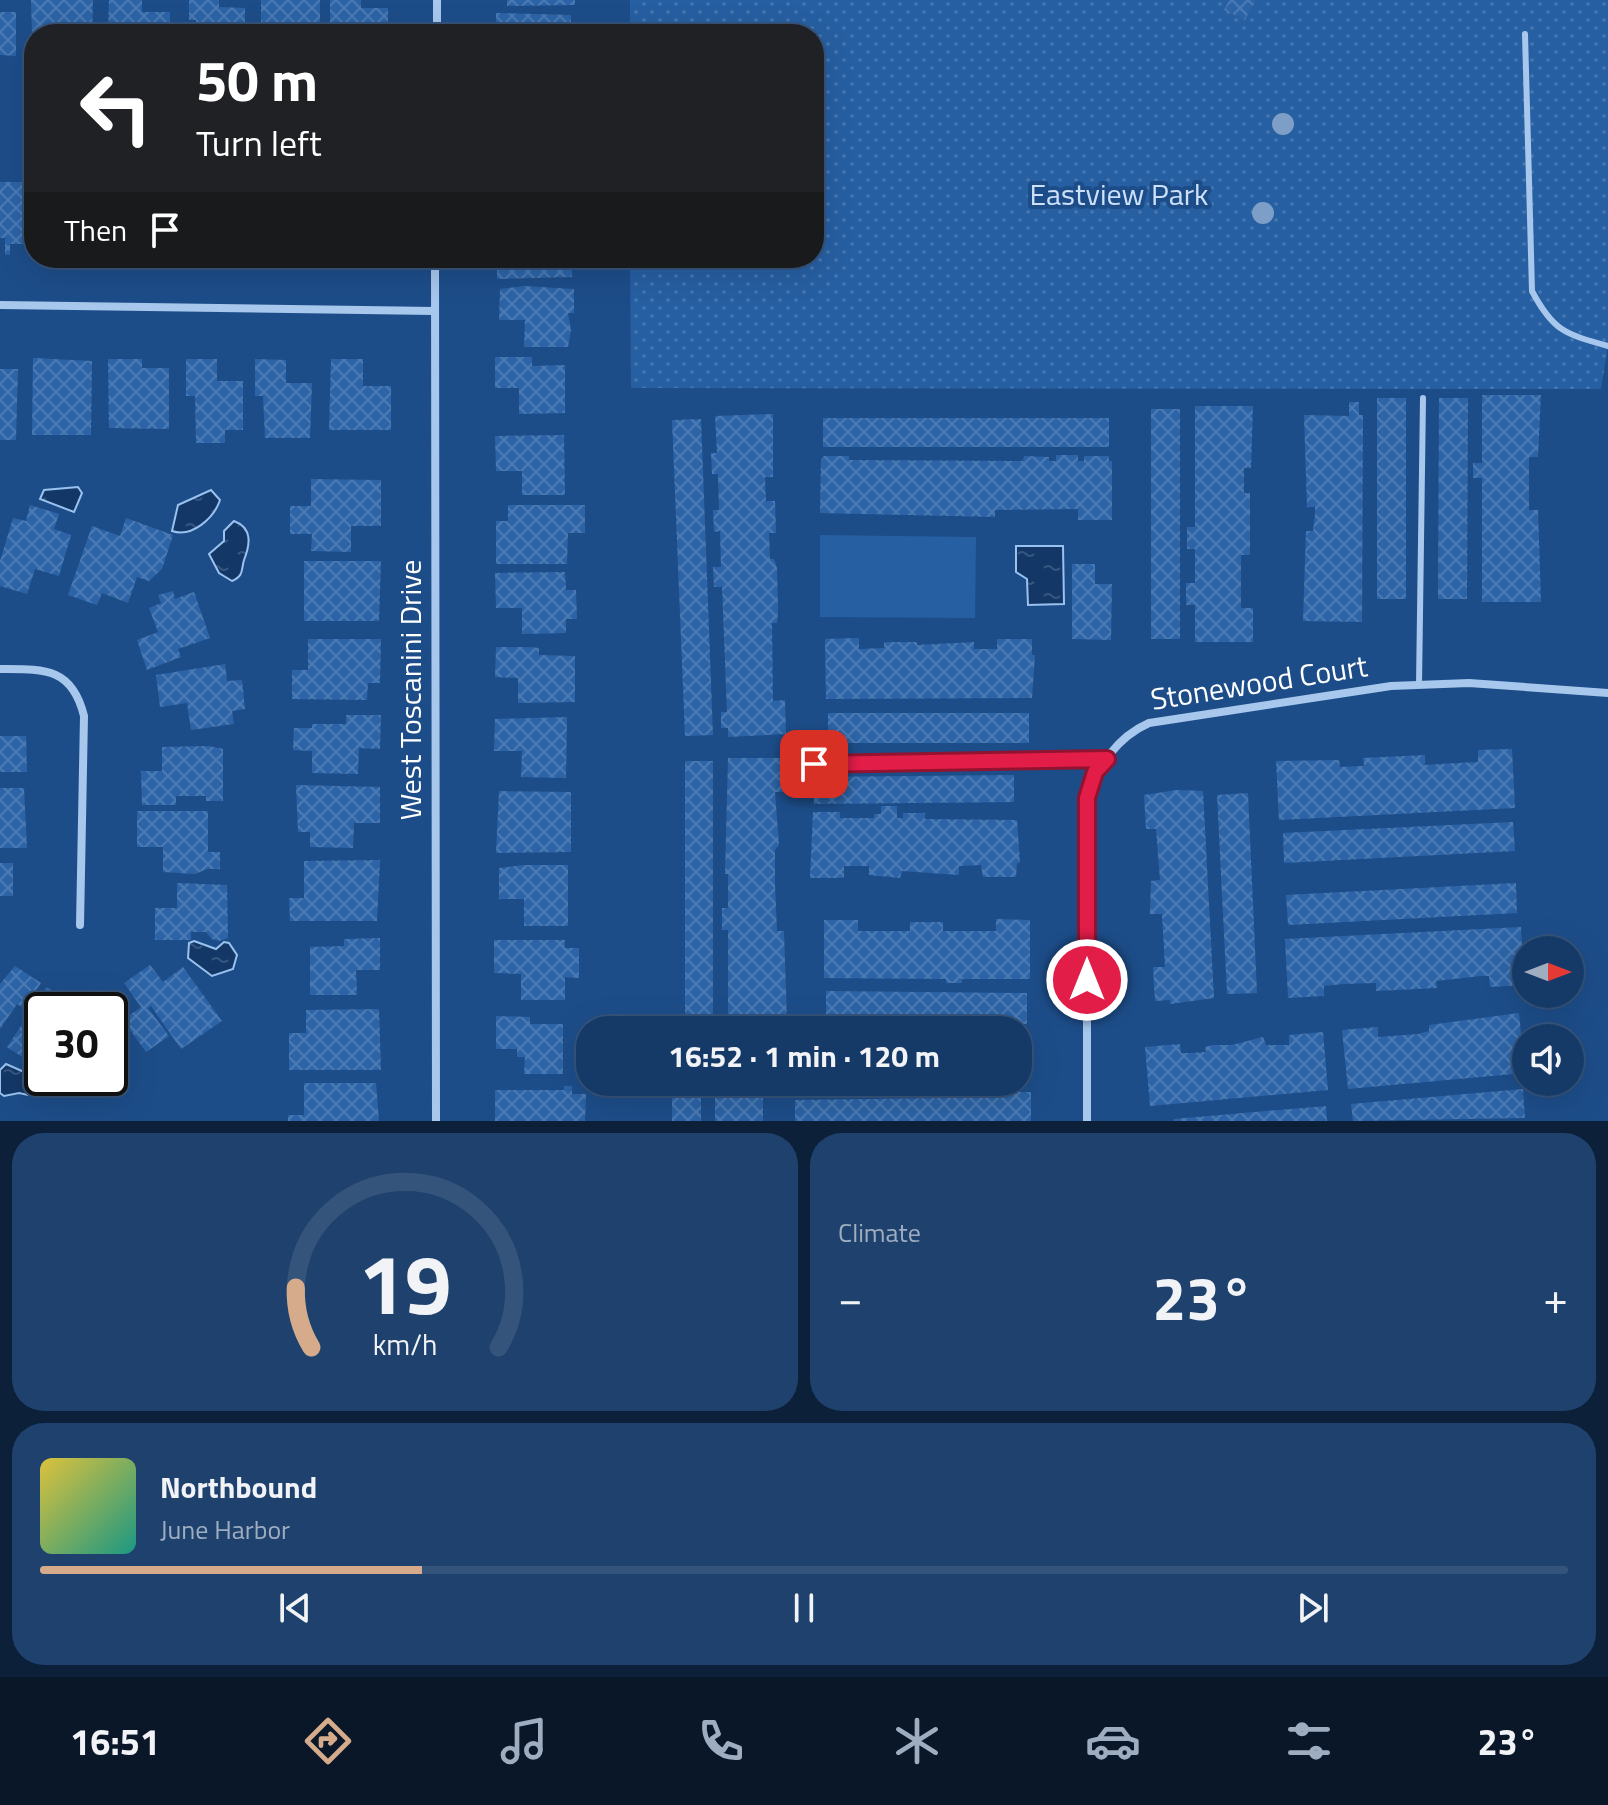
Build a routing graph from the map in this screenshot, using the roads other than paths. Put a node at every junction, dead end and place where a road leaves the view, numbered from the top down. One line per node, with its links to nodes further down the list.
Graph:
1 (437, 0): 2 (street)
2 (437, 24)
3 (1525, 34): 7 (lane)
4 (435, 268): 6 (street, West Toscanini Drive)
5 (0, 305): 6 (street)
6 (434, 311): 15 (street, West Toscanini Drive)
7 (1608, 346)
8 (1423, 398): 10 (lane)
9 (0, 669): 14 (street)
10 (1419, 685): 11 (street, Stonewood Court); 12 (street, Stonewood Court)
11 (1608, 693)
12 (1107, 759): 13 (lane); 16 (street, Stonewood Court)
13 (814, 764)
14 (80, 925)
15 (436, 1121)
16 (1087, 1121)

